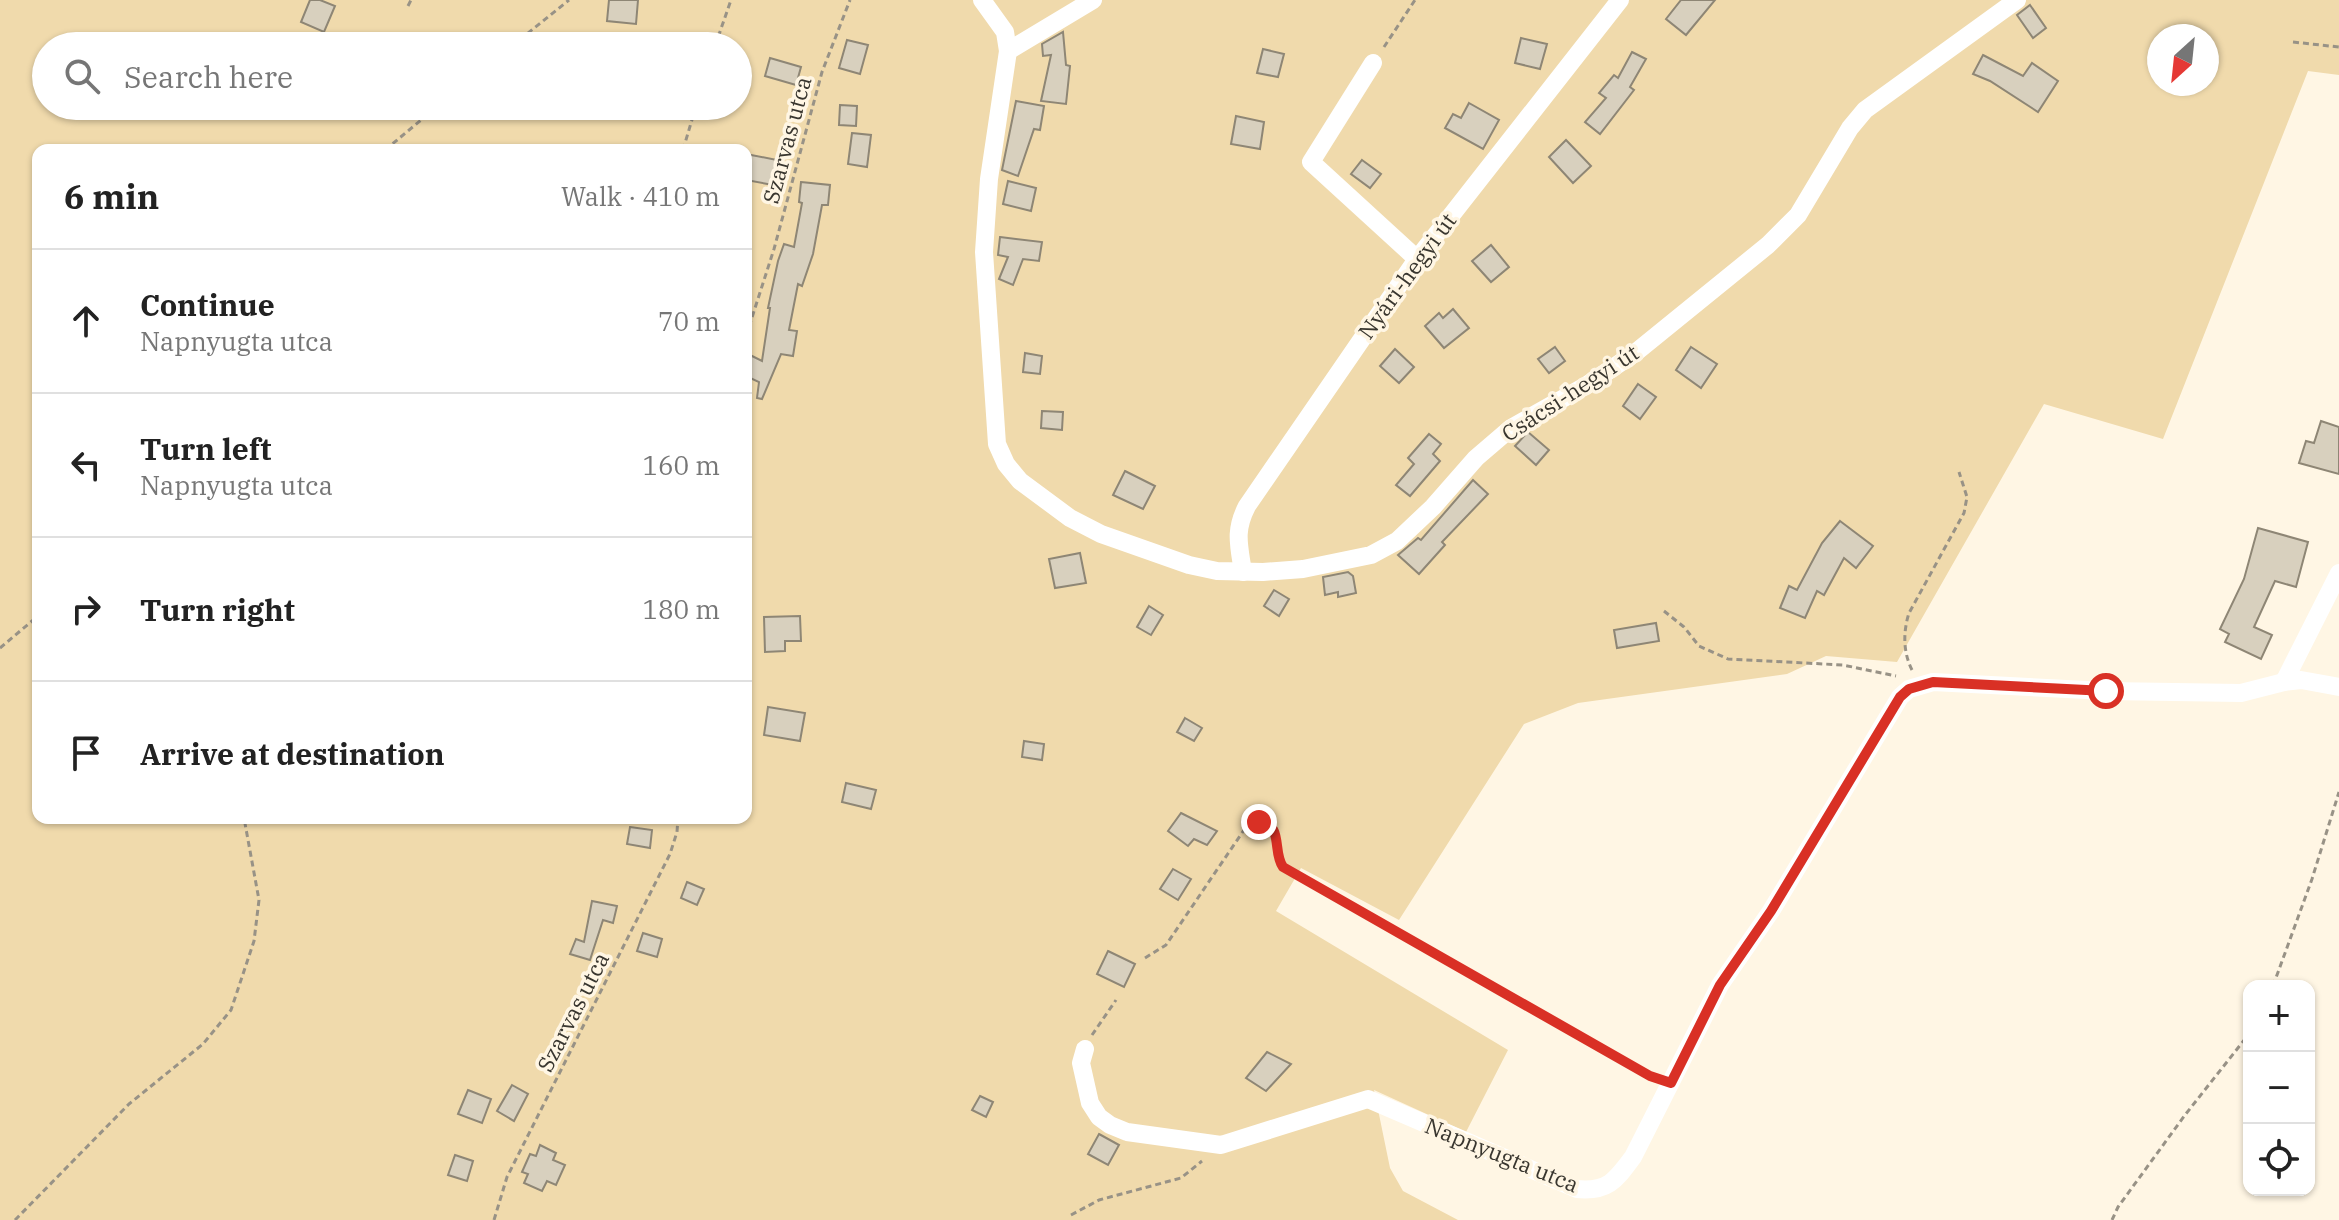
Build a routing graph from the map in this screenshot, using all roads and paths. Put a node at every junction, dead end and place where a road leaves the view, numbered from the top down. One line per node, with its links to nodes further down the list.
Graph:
1 (411, 0): 10 (path)
2 (569, 0): 11 (path)
3 (731, 0): 12 (path)
4 (850, 0): 22 (path, Szarvas utca)
5 (982, 0): 15 (street)
6 (1093, 0): 15 (street)
7 (1415, 0): 16 (path)
8 (1620, 0): 21 (street, Nyári-hegyi út)
9 (2017, 0): 24 (street, Csácsi-hegyi út)
10 (408, 6)
11 (529, 32)
12 (720, 32)
13 (2293, 42): 14 (path)
14 (2339, 47)
15 (1008, 51): 24 (street, Csácsi-hegyi út)
16 (1373, 63): 21 (street)
17 (421, 120): 19 (path)
18 (692, 120): 20 (path)
19 (392, 144)
20 (685, 144)
21 (1417, 259): 24 (street, Nyári-hegyi út)
22 (752, 317)
23 (1959, 472): 30 (path)
24 (1243, 572)
25 (2339, 573): 29 (street)
26 (1664, 611): 30 (path)
27 (32, 621): 28 (path)
28 (0, 648)
29 (2284, 682): 30 (street); 31 (street)
30 (1922, 683): 40 (street, Napnyugta utca)
31 (2339, 687)
32 (2339, 792): 36 (path)
33 (245, 824): 43 (path)
34 (678, 824): 44 (path, Szarvas utca)
35 (1145, 958): 40 (path)
36 (2275, 980)
37 (1116, 1000): 39 (path)
38 (2243, 1042): 45 (path)
39 (1085, 1049): 41 (street, Napnyugta utca)
40 (1671, 1083): 41 (street, Napnyugta utca)
41 (1221, 1145): 42 (path)
42 (1071, 1215)
43 (15, 1220)
44 (494, 1220)
45 (2112, 1220)

